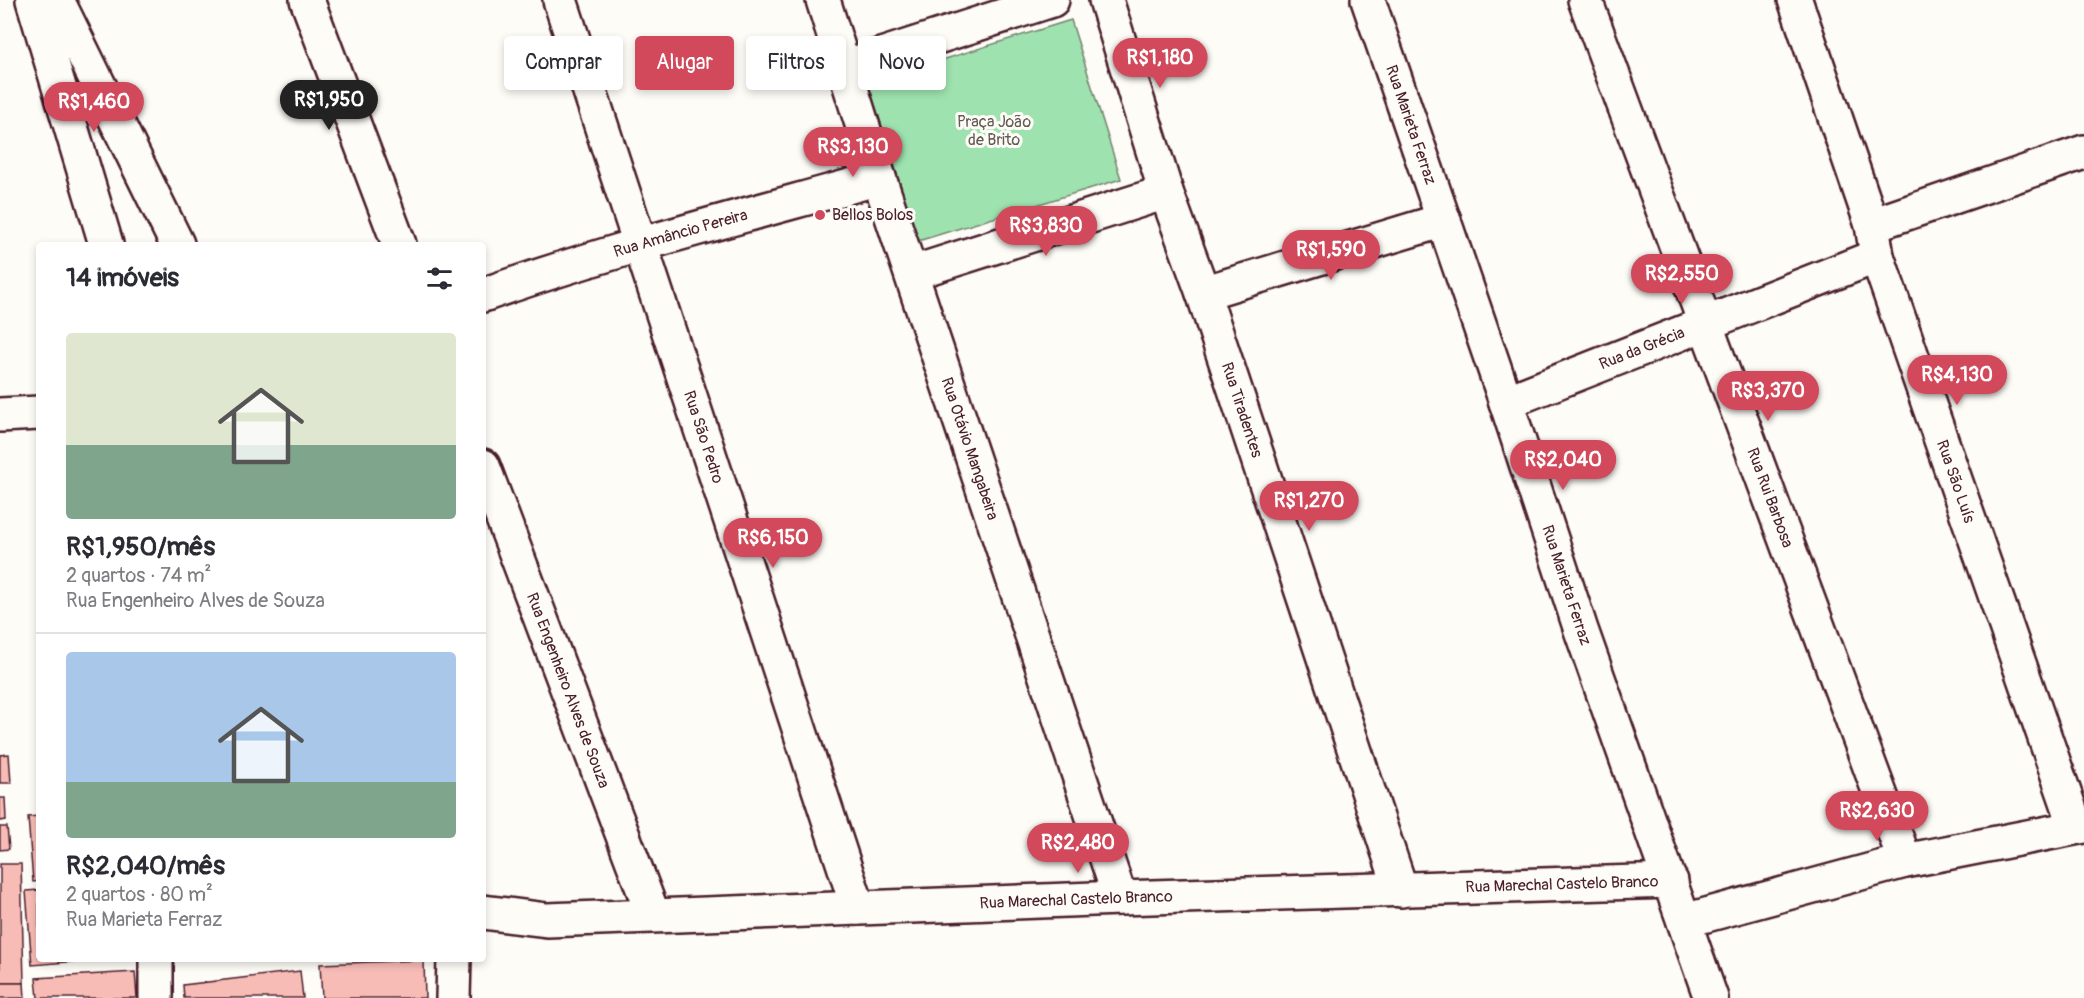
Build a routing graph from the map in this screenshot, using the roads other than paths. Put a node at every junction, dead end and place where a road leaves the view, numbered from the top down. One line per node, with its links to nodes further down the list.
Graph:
1 (33, 0): 19 (street)
2 (57, 0): 20 (street)
3 (307, 0): 21 (street)
4 (560, 0): 22 (street, Rua São Pedro)
5 (823, 0): 11 (street, Rua Otávio Mangabeira)
6 (1052, 0): 12 (street)
7 (1106, 0): 16 (street, Rua Tiradentes)
8 (1368, 0): 17 (street, Rua Marieta Ferraz)
9 (1585, 0): 26 (street, Rua Rui Barbosa)
10 (1795, 0): 18 (street, Rua São Luís)
11 (834, 36)
12 (846, 66)
13 (846, 73): 15 (street, Rua Otávio Mangabeira)
14 (2084, 152): 18 (street, Rua da Grécia)
15 (879, 177): 22 (street, Rua Amâncio Pereira); 23 (street, Rua Otávio Mangabeira)
16 (1166, 192): 23 (street); 24 (street, Rua Tiradentes)
17 (1444, 220): 24 (street); 27 (street, Rua Marieta Ferraz)
18 (1875, 241): 26 (street, Rua da Grécia); 31 (street, Rua São Luís)
19 (105, 242)
20 (176, 242)
21 (398, 242)
22 (639, 245): 25 (street, Rua Amâncio Pereira); 36 (street, Rua São Pedro)
23 (912, 273): 35 (street, Rua Otávio Mangabeira)
24 (1203, 293): 34 (street, Rua Tiradentes)
25 (486, 294)
26 (1704, 323): 27 (street, Rua da Grécia); 32 (street, Rua Rui Barbosa)
27 (1506, 402): 33 (street, Rua Marieta Ferraz)
28 (36, 413): 29 (street)
29 (0, 415)
30 (486, 474): 38 (street, Rua Engenheiro Alves de Souza)
31 (2080, 827): 32 (street)
32 (1905, 861): 39 (street)
33 (1671, 881): 34 (street, Rua Marechal Castelo Branco); 39 (street, Rua Marieta Ferraz)
34 (1401, 890): 35 (street, Rua Marechal Castelo Branco)
35 (1120, 898): 36 (street, Rua Marechal Castelo Branco)
36 (858, 908): 38 (street, Rua Marechal Castelo Branco)
37 (486, 912): 38 (street, Rua Marechal Castelo Branco)
38 (653, 915)
39 (1684, 921): 44 (street, Rua Marieta Ferraz)
40 (156, 962): 42 (street)
41 (454, 962): 43 (street)
42 (156, 998)
43 (453, 998)
44 (1711, 998)

